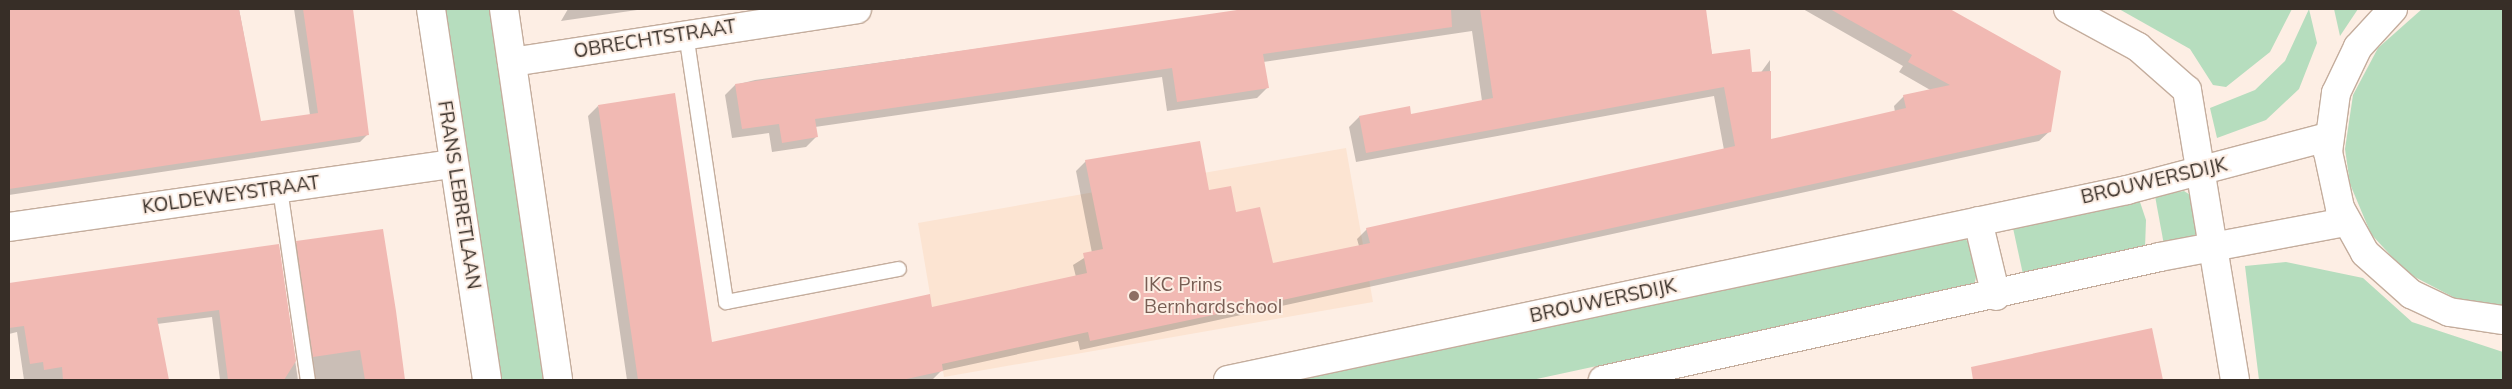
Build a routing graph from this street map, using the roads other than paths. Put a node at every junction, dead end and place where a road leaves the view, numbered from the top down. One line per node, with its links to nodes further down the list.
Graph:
1 (431, 9): 9 (street, FRANS LEBRETLAAN)
2 (504, 9): 7 (street)
3 (857, 9): 6 (street, OBRECHTSTRAAT)
4 (2068, 9): 10 (street)
5 (2393, 9): 8 (street)
6 (686, 34): 7 (street, OBRECHTSTRAAT); 16 (lane)
7 (512, 62): 21 (street)
8 (2328, 137): 10 (street, BROUWERSDIJK); 13 (street)
9 (454, 164): 11 (street, KOLDEWEYSTRAAT); 20 (street, FRANS LEBRETLAAN)
10 (2200, 172): 12 (street, BROUWERSDIJK); 15 (street)
11 (280, 189): 14 (street, KOLDEWEYSTRAAT); 19 (lane)
12 (1978, 221): 17 (street); 22 (street, BROUWERSDIJK)
13 (2345, 222): 15 (street); 18 (street)
14 (9, 226)
15 (2214, 246): 17 (street); 24 (street)
16 (899, 269)
17 (1996, 296): 23 (street)
18 (2503, 320)
19 (308, 380)
20 (487, 380)
21 (558, 380)
22 (1228, 380)
23 (1603, 380)
24 (2235, 380)

